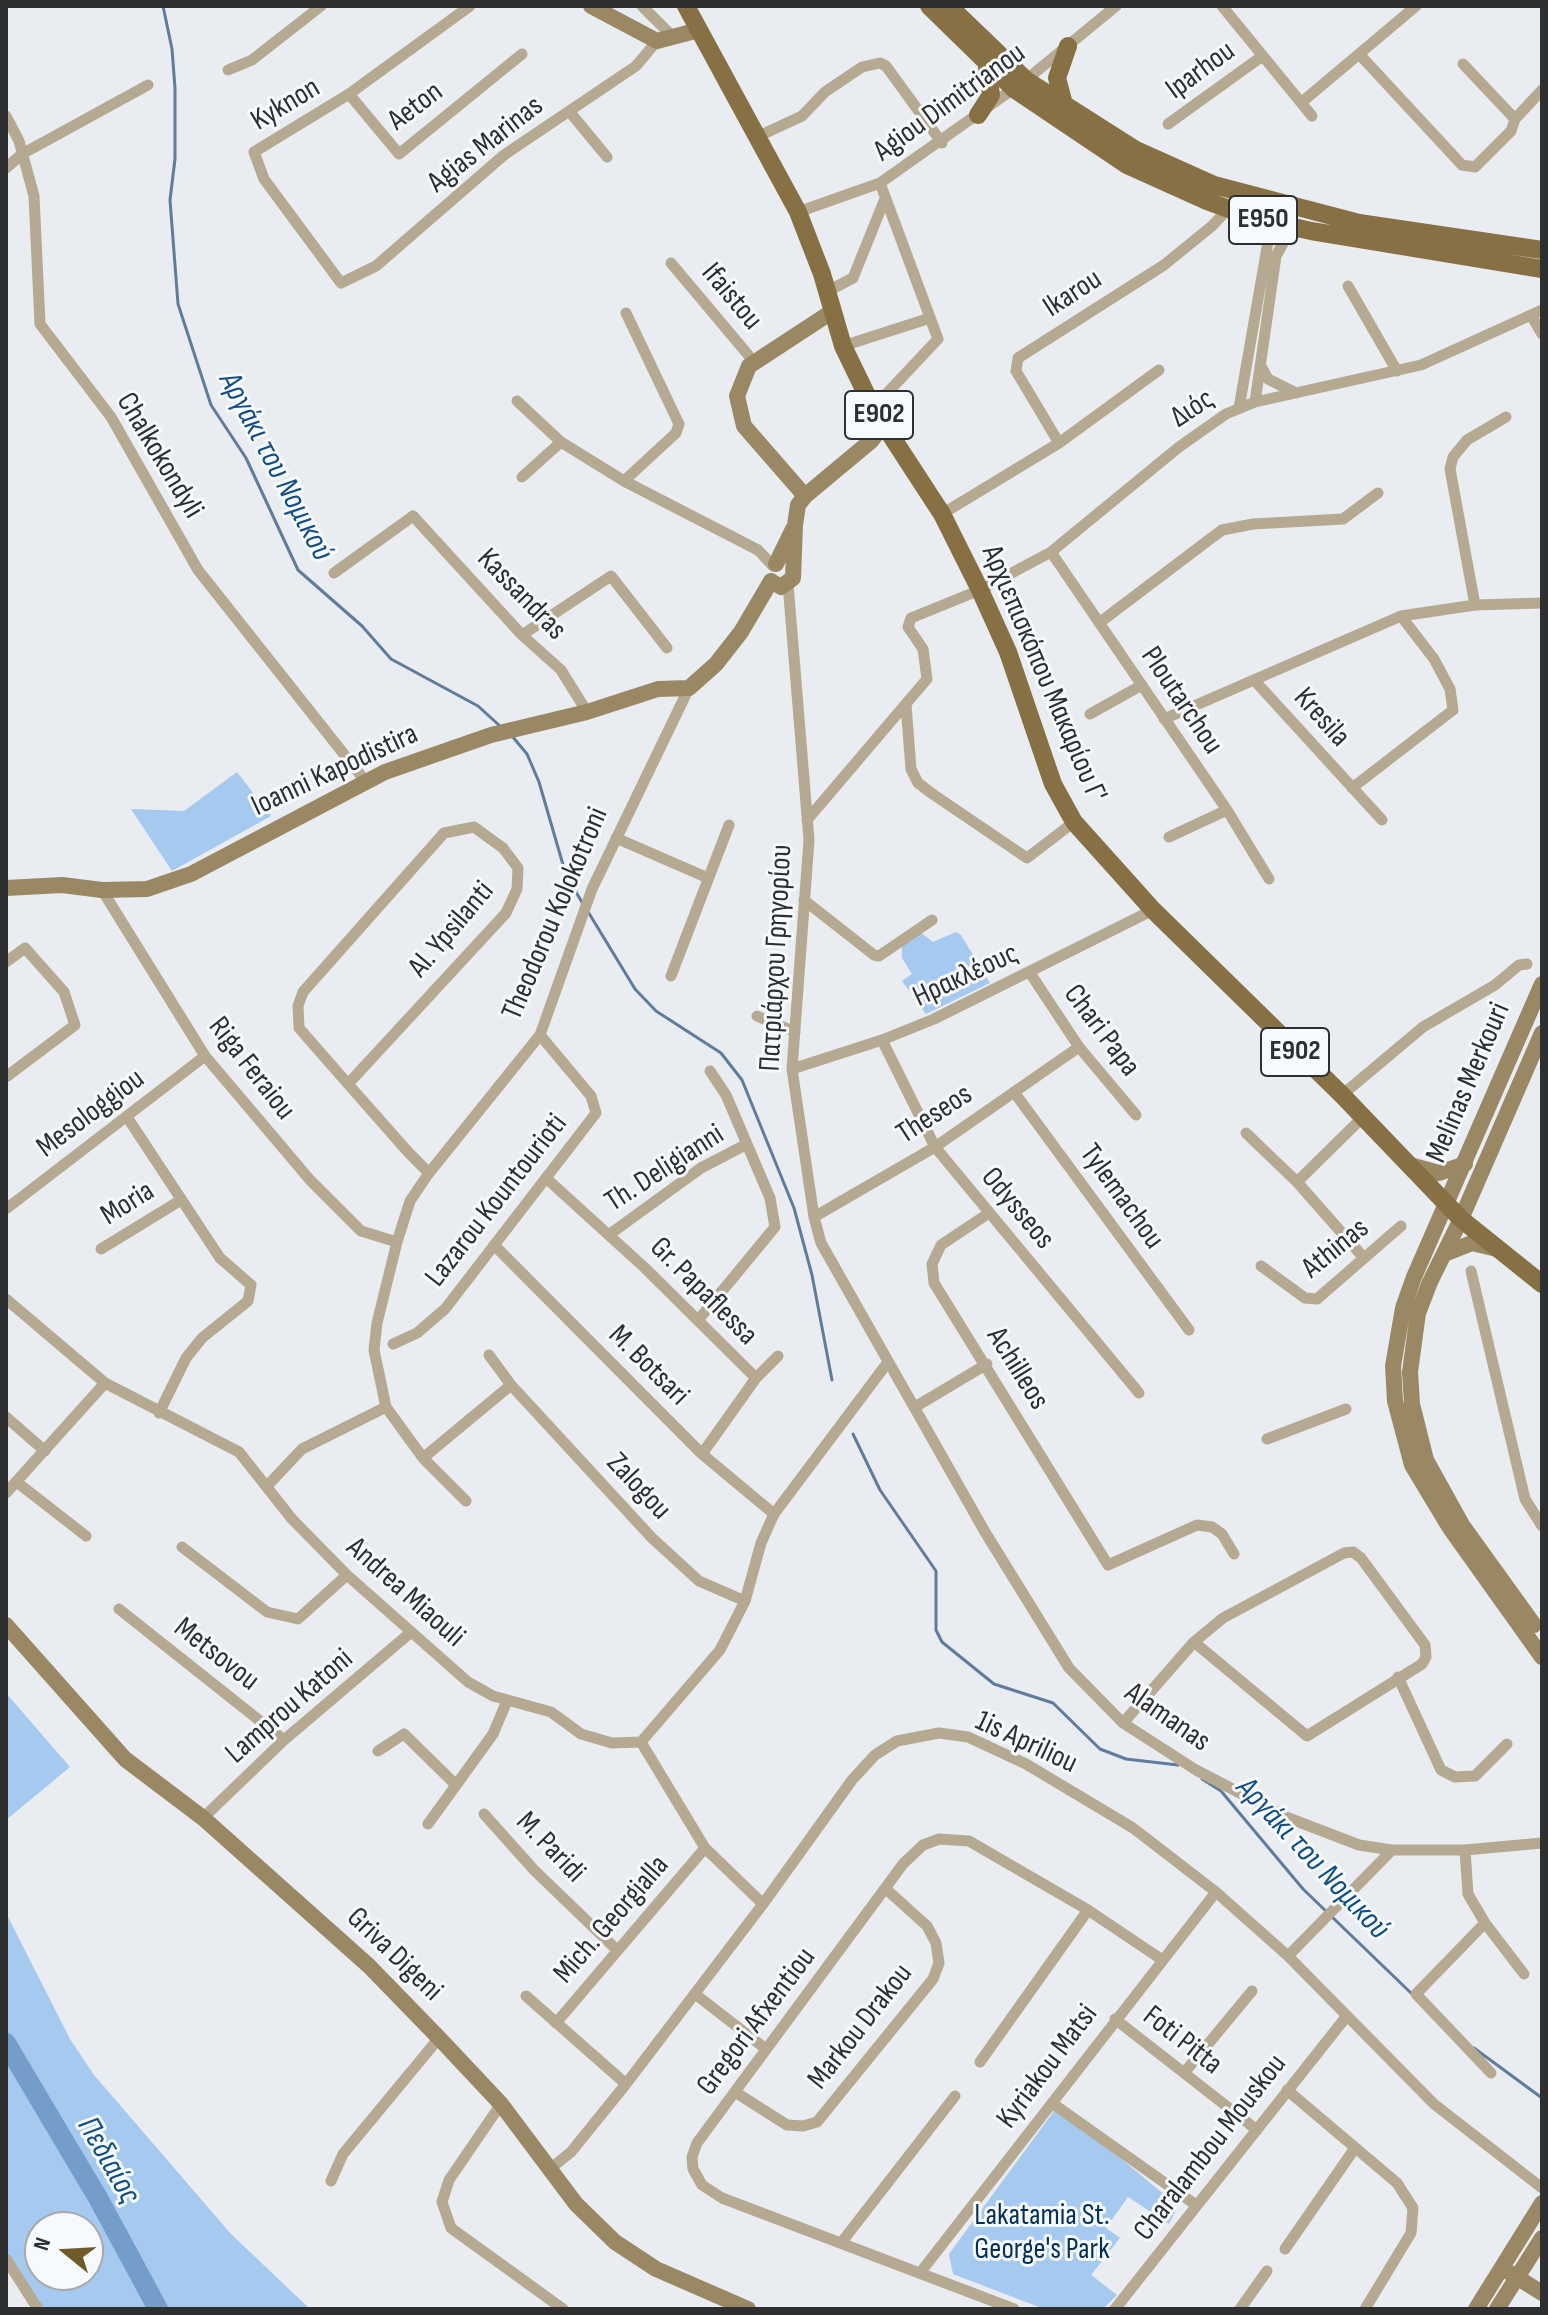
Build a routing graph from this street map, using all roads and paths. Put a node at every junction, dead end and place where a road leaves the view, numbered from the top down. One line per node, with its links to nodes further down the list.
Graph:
1 (321, 6): 20 (street)
2 (470, 6): 24 (street, Kyknon)
3 (591, 6): 13 (street)
4 (642, 6): 12 (street)
5 (686, 6): 11 (main road, Αρχιεπισκόπου Μακαρίου Γ' / E902)
6 (929, 6): 19 (main road, E950)
7 (949, 6): 21 (main road, E950)
8 (1116, 6): 14 (street, Agiou Dimitrianou)
9 (1222, 6): 17 (street)
10 (1411, 8): 16 (street)
11 (699, 30): 12 (street); 33 (main road, Αρχιεπισκόπου Μακαρίου Γ' / E902)
12 (674, 38): 13 (street)
13 (657, 41): 27 (street, Agias Marinas)
14 (1068, 46): 21 (street, Agiou Dimitrianou); 26 (main road)
15 (522, 54): 24 (street, Aeton)
16 (1360, 55): 25 (street); 31 (street)
17 (1261, 57): 25 (street); 32 (street, Iparhou)
18 (1463, 64): 31 (street)
19 (987, 66): 21 (main road, E950); 28 (main road)
20 (228, 70)
21 (1020, 84): 26 (main road, E950); 28 (street, Agiou Dimitrianou); 40 (main road, E950)
22 (148, 85): 35 (street)
23 (1542, 90): 31 (street)
24 (349, 94): 47 (street, Kyknon)
25 (1302, 102): 30 (street)
26 (1064, 104): 44 (main road, E950)
27 (569, 111): 36 (street); 47 (street, Agias Marinas)
28 (978, 115): 34 (street, Agiou Dimitrianou)
29 (6, 116): 35 (street, Chalkokondyli)
30 (1312, 116)
31 (1515, 119)
32 (1168, 124)
33 (759, 136): 34 (street); 41 (main road, Αρχιεπισκόπου Μακαρίου Γ' / E902)
34 (942, 143): 38 (street, Agiou Dimitrianou)
35 (22, 154): 37 (street); 91 (street, Chalkokondyli)
36 (607, 157)
37 (6, 168)
38 (880, 183): 39 (street); 41 (street, Agiou Dimitrianou)
39 (884, 201): 49 (street); 53 (street)
40 (1228, 209): 42 (main road, E950); 68 (street, Ikarou)
41 (798, 212): 49 (main road, Αρχιεπισκόπου Μακαρίου Γ' / E902)
42 (1251, 217): 43 (main road, E950); 64 (street)
43 (1311, 231): 46 (main road, E950); 57 (street)
44 (1542, 250)
45 (671, 263): 56 (street, Ifaistou)
46 (1542, 269)
47 (341, 283)
48 (1348, 286): 59 (street)
49 (826, 292): 50 (main road, Αρχιεπισκόπου Μακαρίου Γ' / E902)
50 (833, 311): 55 (main road, Αρχιεπισκόπου Μακαρίου Γ' / E902); 56 (street)
51 (626, 313): 70 (street)
52 (1537, 313): 54 (street); 59 (street, Διός)
53 (930, 318): 55 (street); 63 (street)
54 (1542, 334)
55 (843, 346): 63 (main road, Αρχιεπισκόπου Μακαρίου Γ' / E902)
56 (755, 363): 72 (street)
57 (1261, 366): 60 (street); 62 (street)
58 (1159, 370): 68 (street)
59 (1397, 371): 60 (street, Διός)
60 (1296, 393): 62 (street, Διός)
61 (517, 401): 67 (street)
62 (1255, 402): 64 (street, Διός)
63 (873, 408): 66 (main road, Αρχιεπισκόπου Μακαρίου Γ' / E902)
64 (1239, 408): 74 (street, Διός)
65 (1506, 417): 79 (street)
66 (885, 423): 72 (street); 73 (main road, Αρχιεπισκόπου Μακαρίου Γ' / E902)
67 (561, 442): 69 (street); 70 (street)
68 (1059, 443): 73 (street)
69 (522, 477)
70 (624, 481): 76 (street)
71 (1378, 493): 81 (street)
72 (805, 496): 76 (street, Theodorou Kolokotroni)
73 (942, 514): 77 (main road, Αρχιεπισκόπου Μακαρίου Γ' / E902)
74 (1051, 552): 77 (street, Διός); 81 (street, Ploutarchou)
75 (334, 573): 82 (street, Kassandras)
76 (780, 573): 86 (street, Theodorou Kolokotroni); 94 (street, Πατριάρχου Γρηγορίου)
77 (980, 590): 87 (street, Διός); 96 (main road, Αρχιεπισκόπου Μακαρίου Γ' / E902)
78 (1542, 603): 79 (street)
79 (1475, 605): 80 (street)
80 (1401, 616): 84 (street); 92 (street, Kresila)
81 (1099, 623): 85 (street, Ploutarchou)
82 (522, 635): 83 (street); 88 (street, Kassandras)
83 (667, 648)
84 (1255, 681): 90 (street); 92 (street, Kresila)
85 (1142, 685): 89 (street); 90 (street, Ploutarchou)
86 (689, 688): 88 (street, Ioanni Kapodistira); 99 (street, Theodorou Kolokotroni)
87 (906, 705): 94 (street); 96 (street)
88 (587, 712): 91 (street, Ioanni Kapodistira)
89 (1090, 714)
90 (1164, 719): 93 (street, Ploutarchou)
91 (366, 782): 103 (street, Ioanni Kapodistira)
92 (1352, 788): 95 (street, Kresila)
93 (1227, 810): 98 (street); 101 (street, Ploutarchou)
94 (807, 820): 104 (street, Πατριάρχου Γρηγορίου)
95 (1382, 820)
96 (1074, 822): 105 (main road, Αρχιεπισκόπου Μακαρίου Γ' / E902)
97 (729, 825): 100 (street)
98 (1169, 837)
99 (616, 838): 100 (street); 115 (street, Theodorou Kolokotroni)
100 (708, 878): 110 (street)
101 (1269, 879)
102 (9, 883): 103 (street, Ioanni Kapodistira)
103 (102, 890): 118 (street, Riga Feraiou)
104 (804, 900): 106 (street); 113 (street, Πατριάρχου Γρηγορίου)
105 (1153, 910): 109 (street, Ηρακλέους); 124 (main road, Αρχιεπισκόπου Μακαρίου Γ' / E902)
106 (932, 920)
107 (6, 962): 121 (street)
108 (1527, 964): 124 (street)
109 (1030, 973): 116 (street, Ηρακλέους); 117 (street, Chari Papa)
110 (671, 976)
111 (1542, 984): 131 (street, Melinas Merkouri)
112 (757, 1016): 113 (street)
113 (795, 1032): 119 (street, Πατριάρχου Γρηγορίου)
114 (1542, 1033): 141 (street, Melinas Merkouri)
115 (540, 1035): 133 (street, Theodorou Kolokotroni); 134 (street, Lazarou Kountourioti)
116 (882, 1040): 119 (street, Ηρακλέους); 130 (street, Odysseos)
117 (1079, 1047): 123 (street, Theseos); 125 (street, Chari Papa)
118 (205, 1056): 126 (street, Mesologgiou); 144 (street, Riga Feraiou)
119 (792, 1069): 140 (street, Πατριάρχου Γρηγορίου)
120 (710, 1071): 129 (street)
121 (6, 1077)
122 (348, 1084): 122 (street, Al. Ypsilanti); 133 (street)
123 (1014, 1092): 130 (street, Theseos); 155 (street, Tylemachou)
124 (1342, 1095): 127 (main road, Αρχιεπισκόπου Μακαρίου Γ' / E902)
125 (1136, 1115)
126 (127, 1117): 136 (street); 138 (street, Mesologgiou)
127 (1363, 1117): 132 (main road, Αρχιεπισκόπου Μακαρίου Γ' / E902); 135 (street)
128 (1246, 1133): 135 (street)
129 (747, 1144): 143 (street, Th. Deligianni); 154 (street)
130 (935, 1147): 139 (street, Odysseos); 140 (street, Theseos)
131 (1465, 1164): 132 (street); 137 (street, Melinas Merkouri)
132 (1410, 1165): 137 (main road, Αρχιεπισκόπου Μακαρίου Γ' / E902)
133 (429, 1173): 144 (street, Theodorou Kolokotroni)
134 (546, 1178): 143 (street, Gr. Papaflessa); 145 (street, Lazarou Kountourioti)
135 (1297, 1182): 149 (street)
136 (181, 1200): 146 (street, Moria); 168 (street)
137 (1447, 1204): 141 (main road, Αρχιεπισκόπου Μακαρίου Γ' / E902); 190 (street, Melinas Merkouri)
138 (6, 1209)
139 (989, 1213): 160 (street, Achilleos); 164 (street, Odysseos)
140 (814, 1217): 159 (street, Πατριάρχου Γρηγορίου)
141 (1461, 1219): 147 (main road, Αρχιεπισκόπου Μακαρίου Γ' / E902); 148 (street, Melinas Merkouri)
142 (1401, 1226): 149 (street, Athinas)
143 (610, 1234): 154 (street, Gr. Papaflessa)
144 (397, 1242): 165 (street, Theodorou Kolokotroni)
145 (494, 1245): 156 (street, Lazarou Kountourioti); 172 (street, M. Botsari)
146 (101, 1249)
147 (1497, 1249): 148 (street); 152 (main road, Αρχιεπισκόπου Μακαρίου Γ' / E902)
148 (1444, 1254): 188 (street, Melinas Merkouri)
149 (1364, 1258): 150 (street, Athinas)
150 (1261, 1266)
151 (1471, 1271): 179 (street)
152 (1542, 1284)
153 (6, 1299): 162 (street, Andrea Miaouli)
154 (699, 1319): 161 (street, Gr. Papaflessa)
155 (1189, 1330)
156 (393, 1344)
157 (489, 1355): 163 (street, Zalogou)
158 (778, 1356): 161 (street)
159 (888, 1362): 166 (street, Alamanas); 178 (street)
160 (987, 1364): 166 (street); 182 (street, Achilleos)
161 (756, 1378): 172 (street, Gr. Papaflessa)
162 (105, 1383): 168 (street, Andrea Miaouli); 171 (street)
163 (511, 1385): 173 (street); 184 (street, Zalogou)
164 (1139, 1393)
165 (386, 1407): 173 (street); 175 (street)
166 (915, 1407): 193 (street, Alamanas)
167 (1346, 1409): 170 (street)
168 (159, 1413): 175 (street, Andrea Miaouli)
169 (6, 1417): 171 (street)
170 (1267, 1439)
171 (45, 1451): 174 (street)
172 (702, 1454): 178 (street, M. Botsari)
173 (423, 1458): 177 (street)
174 (18, 1483): 176 (street); 180 (street)
175 (268, 1485): 183 (street, Andrea Miaouli)
176 (6, 1493)
177 (466, 1501)
178 (774, 1514): 184 (street)
179 (1542, 1526)
180 (86, 1536)
181 (182, 1547): 183 (street)
182 (1234, 1554)
183 (347, 1575): 187 (street, Andrea Miaouli)
184 (745, 1601): 195 (street)
185 (119, 1609): 194 (street, Metsovou)
186 (6, 1625): 200 (street, Griva Digeni)
187 (410, 1633): 192 (street, Andrea Miaouli); 194 (street, Lamprou Katoni)
188 (1542, 1637)
189 (1194, 1642): 191 (street); 191 (street); 193 (street)
190 (1542, 1657)
191 (1398, 1677): 196 (street)
192 (507, 1701): 195 (street, Andrea Miaouli); 198 (street)
193 (1123, 1723): 204 (street, Alamanas)
194 (284, 1740): 200 (street, Lamprou Katoni)
195 (641, 1742): 203 (street)
196 (1507, 1744)
197 (378, 1751): 198 (street)
198 (456, 1785): 201 (street)
199 (484, 1814): 211 (street, M. Paridi)
200 (203, 1818): 221 (street, Griva Digeni)
201 (428, 1824)
202 (1542, 1843): 205 (street, Alamanas)
203 (705, 1848): 208 (street); 211 (street, Mich. Georgialla)
204 (1392, 1850): 205 (street, Alamanas); 212 (street)
205 (1465, 1850): 210 (street)
206 (886, 1889): 209 (street, Gregori Afxentiou); 222 (street, Gregori Afxentiou); 228 (street, Markou Drakou)
207 (1216, 1892): 208 (street, 1is Apriliou); 212 (street, 1is Apriliou); 213 (street, Kyriakou Matsi)
208 (763, 1904): 216 (street, 1is Apriliou)
209 (1088, 1910): 213 (street, Gregori Afxentiou); 223 (street)
210 (1485, 1923): 214 (street); 225 (street)
211 (616, 1949): 220 (street, Mich. Georgialla)
212 (1288, 1956): 218 (street, 1is Apriliou)
213 (1161, 1959): 219 (street, Kyriakou Matsi)
214 (1524, 1974)
215 (1252, 1991): 224 (street)
216 (695, 1994): 222 (street); 226 (street, 1is Apriliou)
217 (526, 1996): 220 (street)
218 (1346, 2017): 227 (street, Charalambou Mouskou); 236 (street, 1is Apriliou)
219 (1115, 2019): 224 (street, Foti Pitta); 230 (street, Kyriakou Matsi)
220 (556, 2023): 226 (street)
221 (439, 2038): 231 (street, Griva Digeni); 235 (street)
222 (766, 2049): 228 (street, Gregori Afxentiou)
223 (980, 2062)
224 (1184, 2073): 232 (street, Foti Pitta)
225 (1491, 2073)
226 (626, 2084): 234 (street, 1is Apriliou)
227 (1287, 2090): 232 (street, Charalambou Mouskou); 233 (street)
228 (735, 2092): 240 (street, Gregori Afxentiou)
229 (955, 2096): 240 (street)
230 (1052, 2103): 237 (street); 245 (street, Kyriakou Matsi)
231 (501, 2104): 234 (street, Griva Digeni); 250 (street)
232 (1257, 2130): 237 (street, Charalambou Mouskou)
233 (1355, 2148): 241 (street); 254 (street)
234 (550, 2169): 251 (street, Griva Digeni)
235 (331, 2181)
236 (1542, 2188)
237 (1196, 2205): 252 (street, Charalambou Mouskou)
238 (1539, 2209): 243 (street)
239 (1542, 2238): 246 (street)
240 (841, 2243): 245 (street, Gregori Afxentiou)
241 (1285, 2249)
242 (6, 2259): 249 (street)
243 (1503, 2268): 246 (street); 255 (street)
244 (1267, 2271): 253 (street)
245 (920, 2273): 248 (street, Gregori Afxentiou)
246 (1518, 2278): 247 (street); 256 (street)
247 (1542, 2293)
248 (1007, 2308)
249 (38, 2309)
250 (563, 2309)
251 (748, 2309)
252 (1115, 2309)
253 (1240, 2309)
254 (1365, 2309)
255 (1476, 2309)
256 (1497, 2309)

